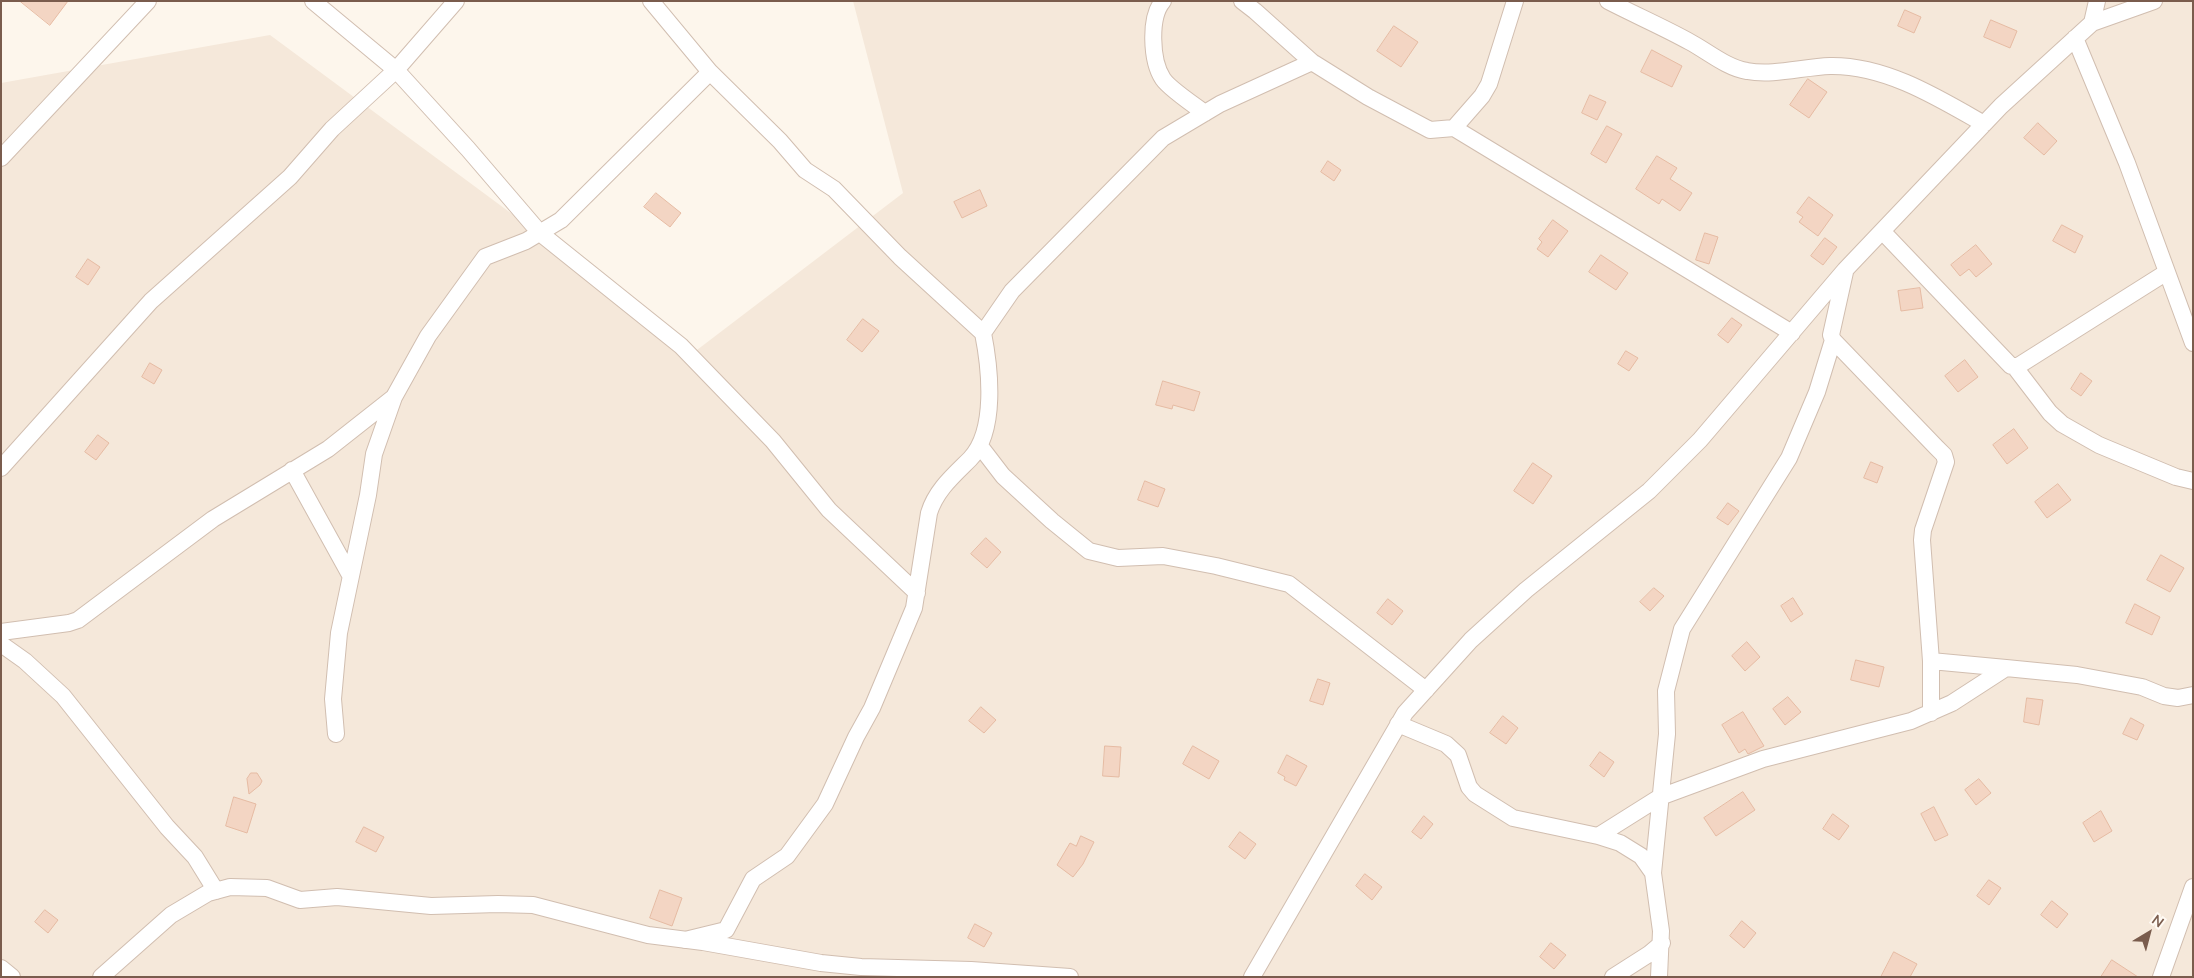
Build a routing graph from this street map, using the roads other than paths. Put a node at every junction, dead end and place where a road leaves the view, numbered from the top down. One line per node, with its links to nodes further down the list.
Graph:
1 (148, 1): 19 (street)
2 (313, 1): 14 (street)
3 (456, 1): 14 (street)
4 (651, 1): 15 (street)
5 (1163, 1): 16 (street)
6 (1242, 1): 13 (street)
7 (1516, 1): 18 (street)
8 (1608, 1): 17 (street)
9 (2097, 1): 11 (street)
10 (2154, 1): 11 (street)
11 (2092, 23): 12 (street)
12 (2075, 38): 17 (street); 23 (street)
13 (1312, 62): 16 (street); 18 (street)
14 (396, 70): 21 (street); 31 (street)
15 (710, 72): 21 (street); 24 (street)
16 (1205, 114): 24 (street)
17 (1984, 124): 20 (street)
18 (1454, 128): 25 (street)
19 (1, 158)
20 (1882, 231): 22 (street); 28 (street)
21 (540, 233): 29 (street); 35 (street)
22 (1845, 270): 25 (street); 26 (street)
23 (2167, 272): 27 (street); 28 (street)
24 (983, 333): 30 (street)
25 (1792, 333): 40 (street)
26 (1833, 340): 38 (street); 45 (street)
27 (2193, 343)
28 (2014, 366): 33 (street)
29 (394, 397): 32 (street); 34 (street)
30 (980, 446): 35 (street); 40 (street)
31 (1, 468)
32 (292, 470): 34 (street); 36 (street)
33 (2193, 482)
34 (350, 575): 44 (street)
35 (917, 593): 50 (street)
36 (1, 632)
37 (1, 644): 49 (street)
38 (1931, 661): 39 (street); 42 (street)
39 (2006, 668): 41 (street); 42 (street)
40 (1426, 690): 43 (street)
41 (2193, 694)
42 (1930, 713): 45 (street)
43 (1398, 724): 46 (street); 57 (street)
44 (336, 734)
45 (1660, 797): 46 (street); 47 (street)
46 (1598, 836): 47 (street)
47 (1653, 873): 51 (street)
48 (2193, 887): 59 (street)
49 (216, 891): 50 (street); 55 (street)
50 (685, 940): 56 (street)
51 (1662, 943): 53 (street); 58 (street)
52 (1, 968): 54 (street)
53 (1618, 976)
54 (12, 977)
55 (101, 977)
56 (1070, 977)
57 (1252, 977)
58 (1659, 977)
59 (2161, 977)

